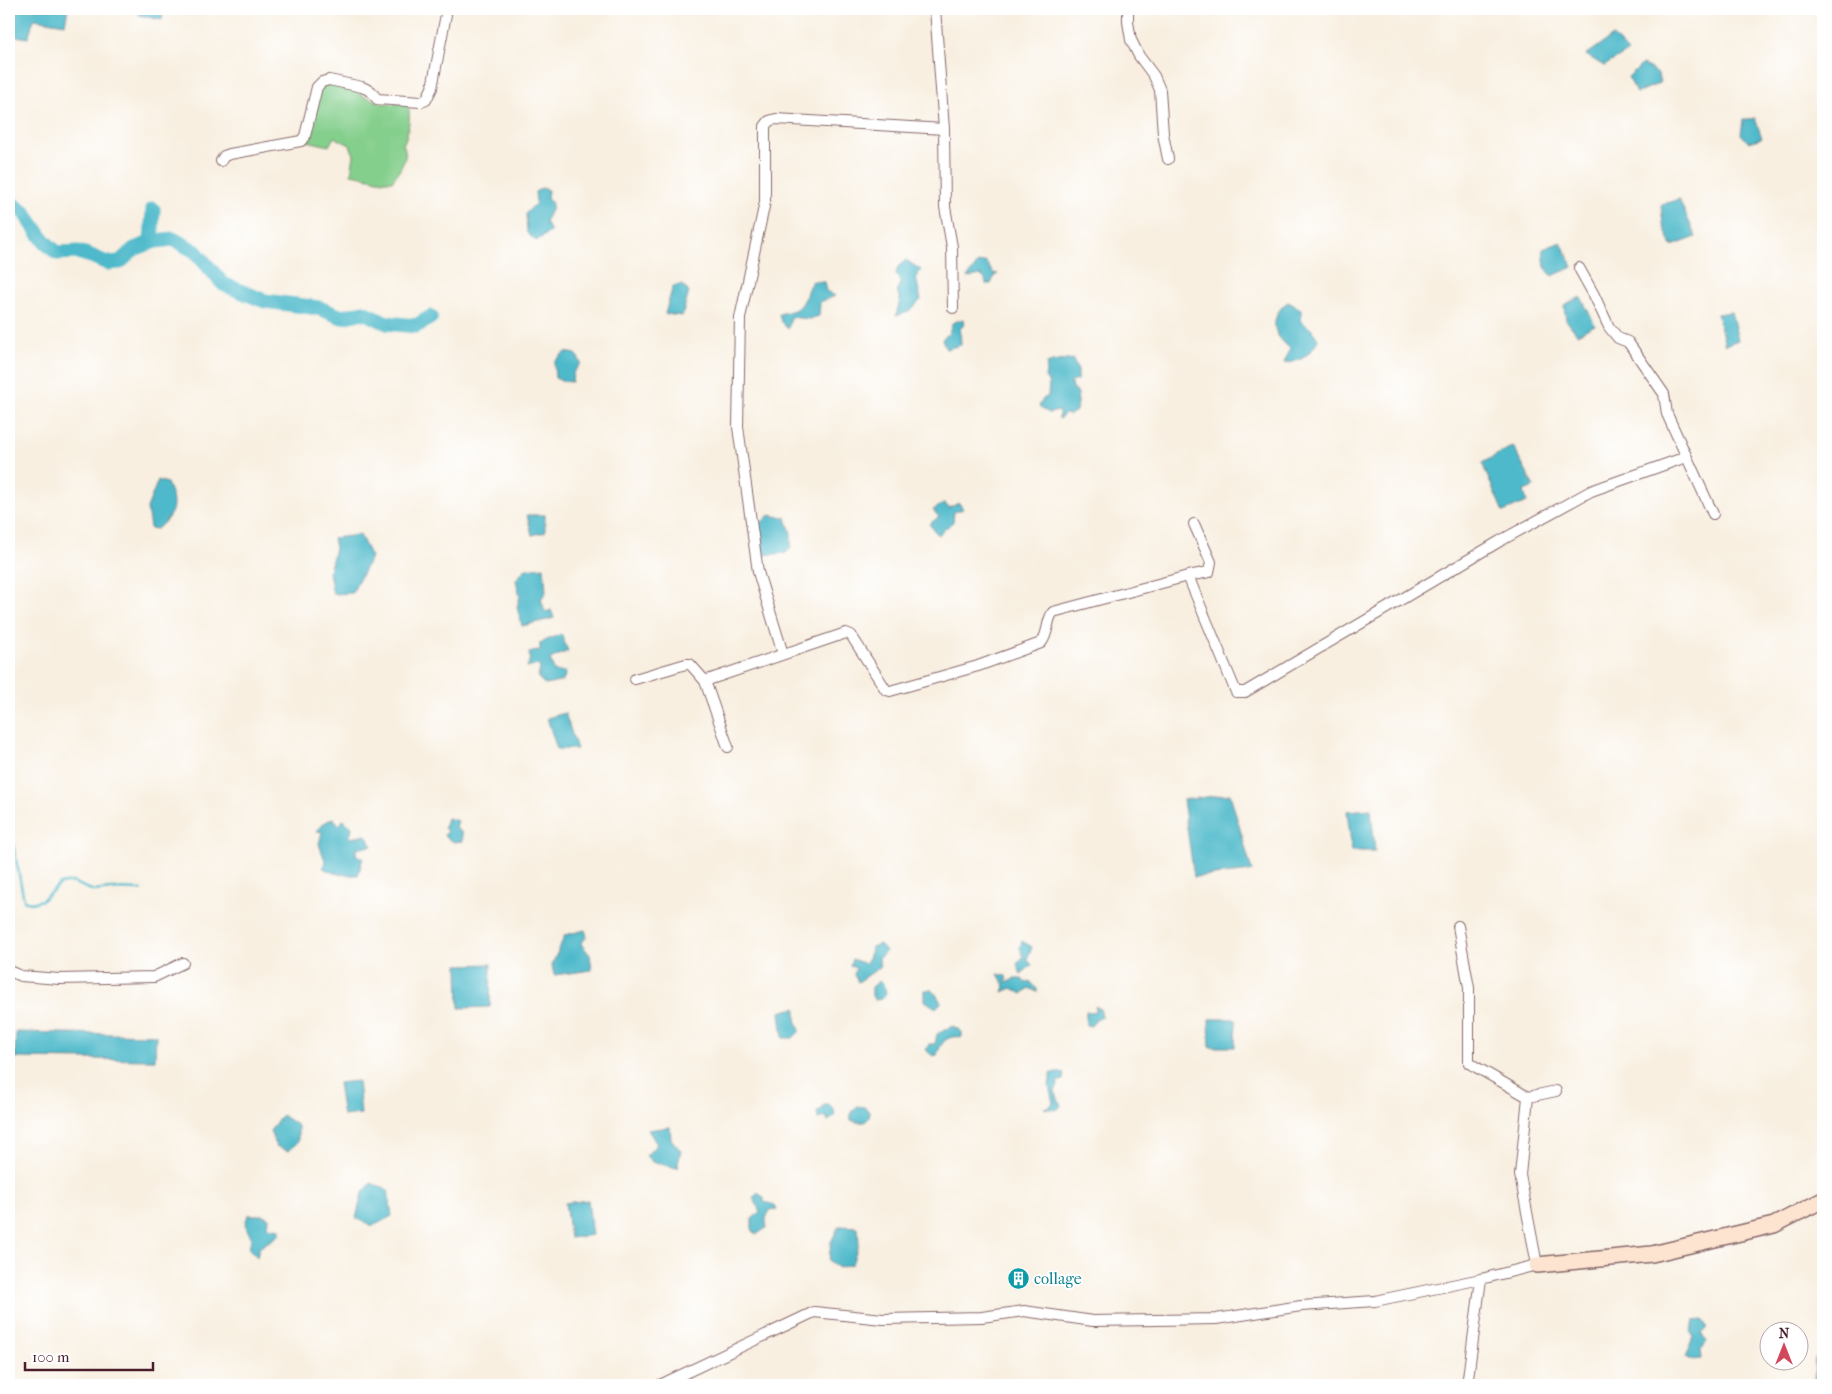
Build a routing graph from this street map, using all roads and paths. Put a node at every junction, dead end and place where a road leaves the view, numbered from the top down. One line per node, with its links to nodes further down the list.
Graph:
1 (447, 9): 6 (street)
2 (935, 9): 4 (street)
3 (1128, 9): 5 (street)
4 (944, 129): 8 (street); 13 (street)
5 (1168, 159)
6 (220, 161)
7 (1579, 268): 9 (street)
8 (953, 308)
9 (1686, 456): 10 (street); 12 (street)
10 (1713, 514)
11 (1194, 524): 12 (street)
12 (1188, 576): 13 (street)
13 (784, 654): 15 (street)
14 (635, 679): 15 (street)
15 (705, 681): 16 (street)
16 (728, 747)
17 (1458, 926): 21 (street)
18 (182, 963): 19 (street)
19 (9, 971)
20 (1556, 1091): 21 (street)
21 (1528, 1097): 23 (street)
22 (1823, 1200): 23 (main road)
23 (1537, 1265): 24 (street)
24 (1481, 1279): 25 (street); 26 (street)
25 (660, 1385)
26 (1467, 1385)

